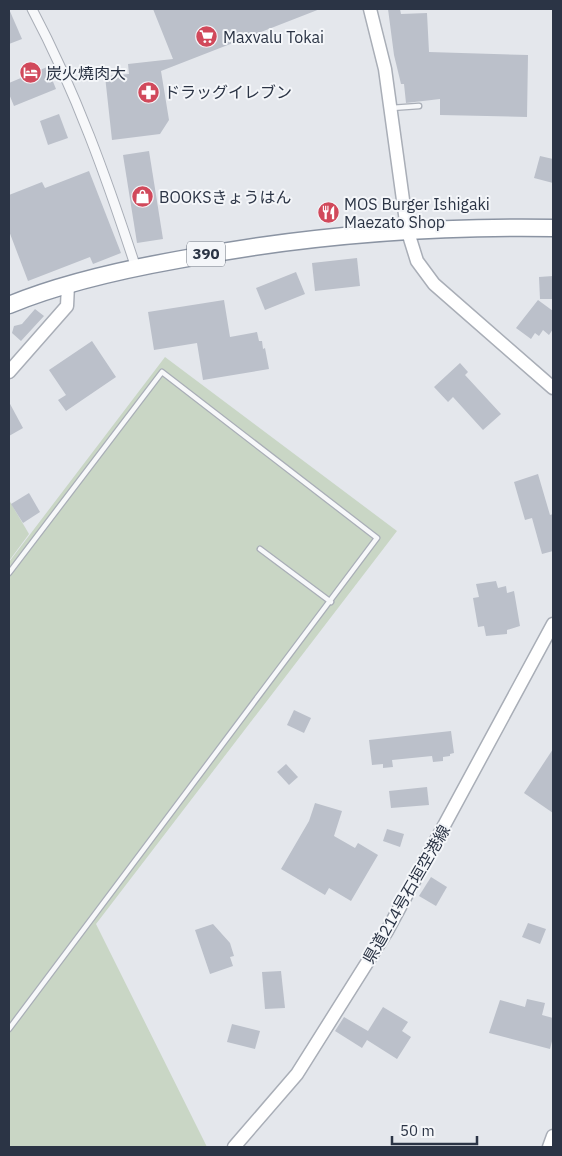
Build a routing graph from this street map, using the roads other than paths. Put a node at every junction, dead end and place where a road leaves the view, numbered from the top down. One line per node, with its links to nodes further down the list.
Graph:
1 (32, 9): 7 (street)
2 (370, 9): 4 (main road)
3 (420, 106): 4 (lane)
4 (391, 108): 6 (main road)
5 (553, 228): 6 (highway, 390)
6 (407, 230): 7 (highway, 390); 11 (main road)
7 (136, 268): 8 (highway, 390)
8 (68, 285): 9 (highway, 390); 10 (main road)
9 (9, 305)
10 (9, 372)
11 (553, 388)
12 (260, 549): 14 (lane)
13 (9, 573): 14 (lane)
14 (331, 602): 16 (lane)
15 (553, 624): 18 (main road, 県道214号石垣空港線)
16 (9, 1029)
17 (553, 1136): 19 (main road)
18 (234, 1147)
19 (549, 1147)

